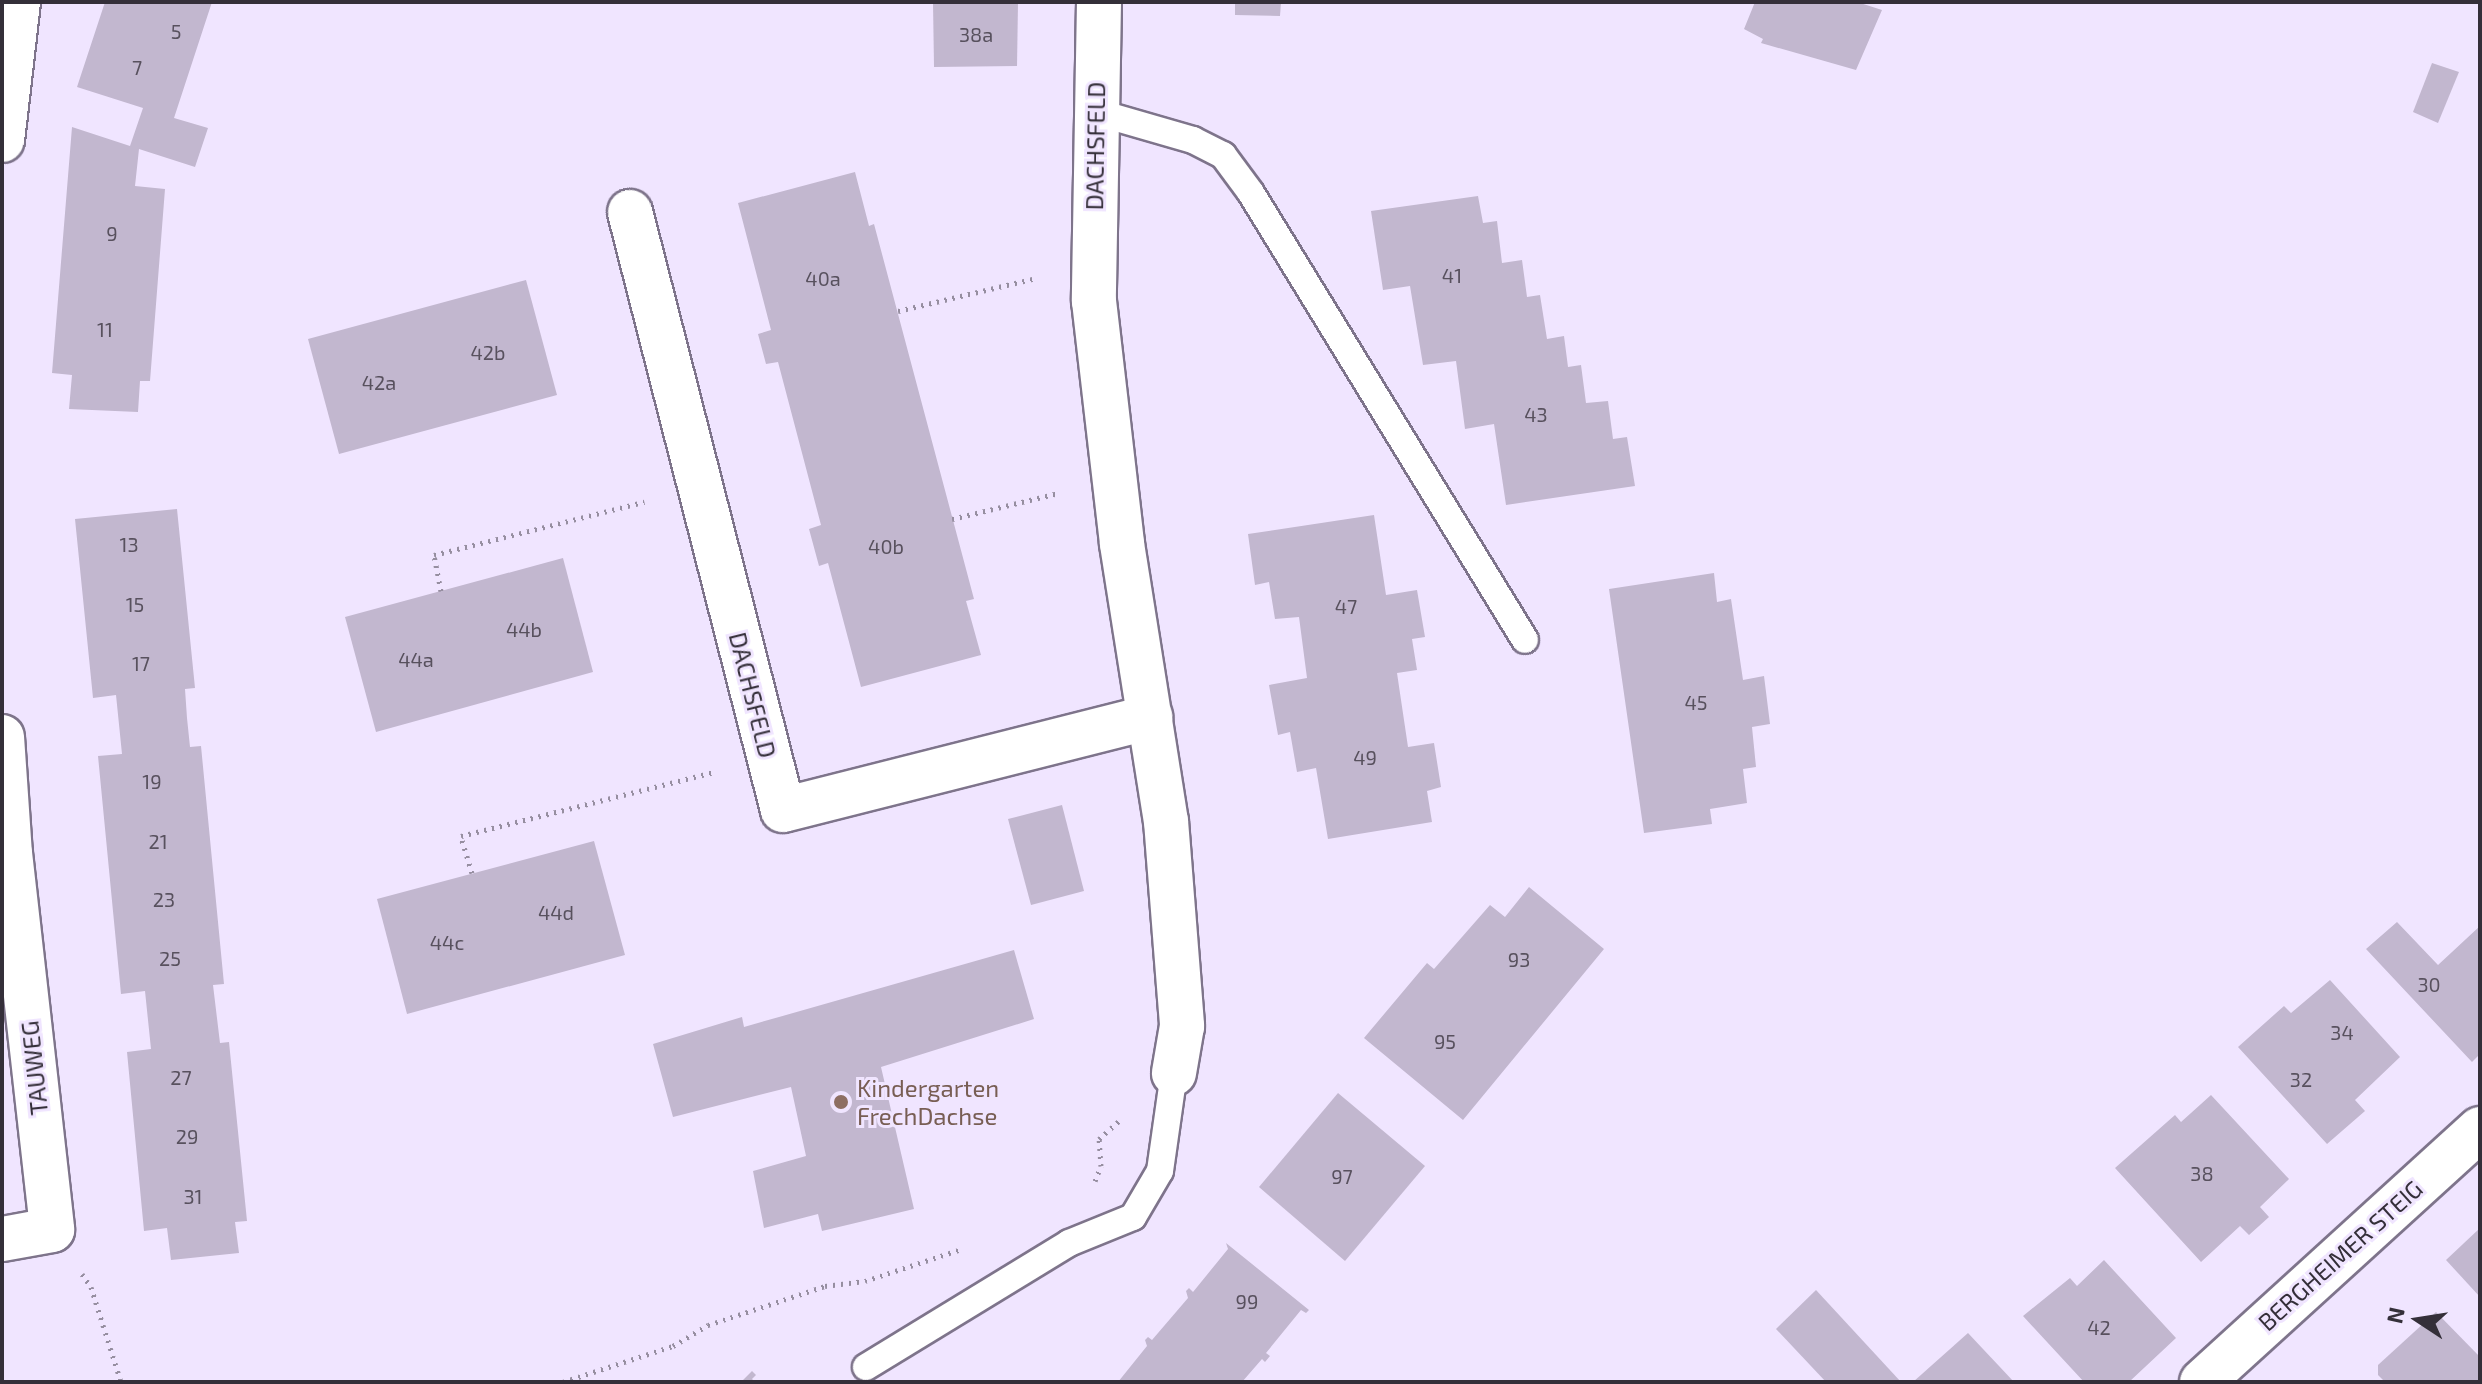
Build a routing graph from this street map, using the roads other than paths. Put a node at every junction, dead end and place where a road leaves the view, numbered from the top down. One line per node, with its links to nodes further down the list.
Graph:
1 (18, 2): 4 (street)
2 (1099, 2): 3 (street, DACHSFELD)
3 (1096, 112): 6 (lane); 7 (street, DACHSFELD)
4 (2, 140)
5 (630, 212): 7 (street, DACHSFELD)
6 (1525, 640)
7 (1150, 717): 9 (street, DACHSFELD)
8 (2, 737): 11 (street, TAUWEG)
9 (1174, 1073): 12 (lane)
10 (2480, 1129): 13 (street, BERGHEIMER STEIG)
11 (2, 1239)
12 (866, 1367)
13 (2202, 1382)

